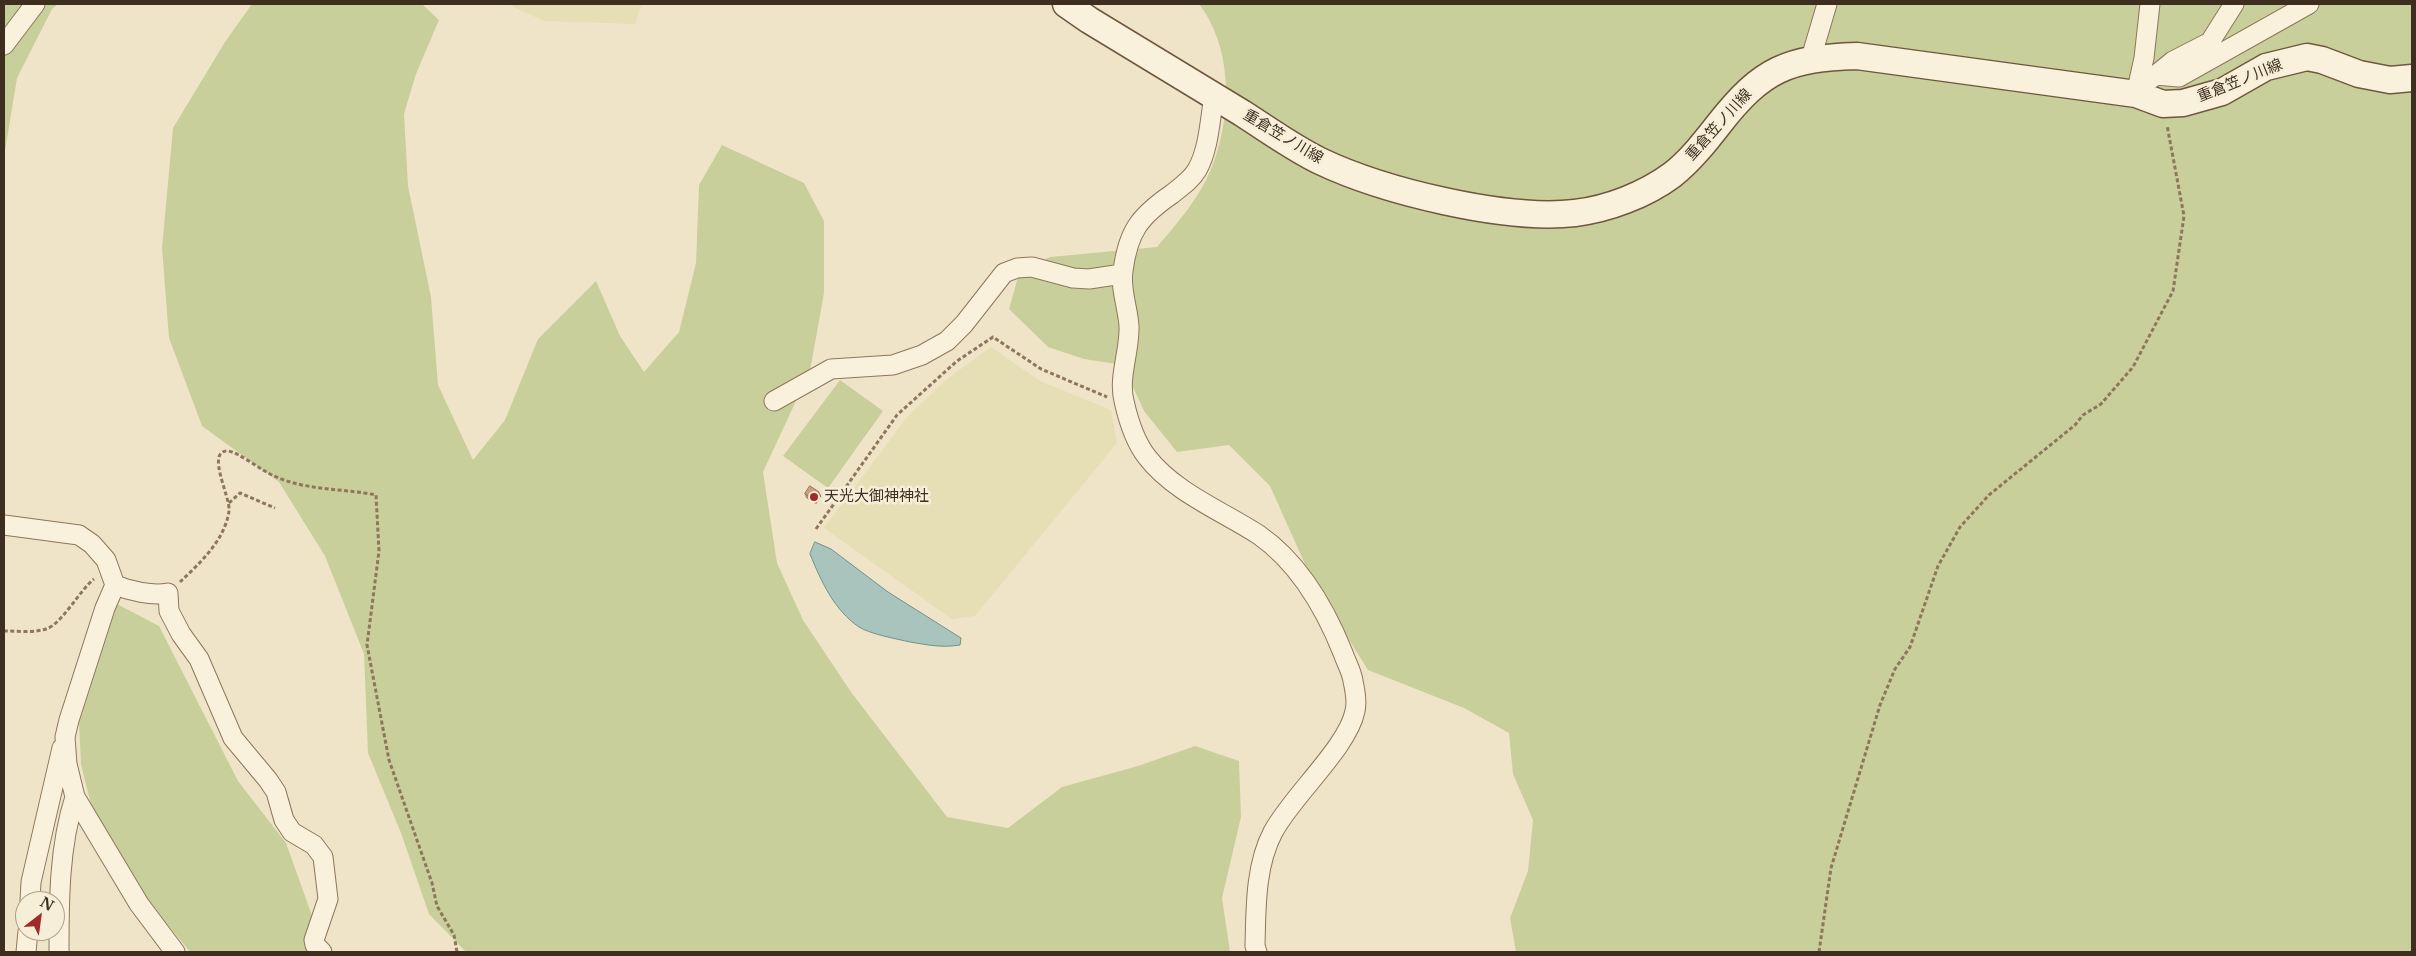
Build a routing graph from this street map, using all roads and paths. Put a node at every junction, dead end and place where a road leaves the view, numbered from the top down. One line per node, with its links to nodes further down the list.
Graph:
1 (34, 4): 7 (street)
2 (1066, 4): 12 (main road, 重倉笠ノ川線)
3 (1827, 4): 8 (street)
4 (2150, 4): 11 (street)
5 (2234, 4): 9 (street)
6 (2308, 4): 9 (street)
7 (4, 45)
8 (1811, 58): 11 (main road, 重倉笠ノ川線); 12 (main road, 重倉笠ノ川線)
9 (2155, 75): 11 (street)
10 (2412, 78): 13 (main road, 重倉笠ノ川線)
11 (2136, 94): 13 (main road, 重倉笠ノ川線)
12 (1214, 96): 14 (street)
13 (2163, 104): 32 (path)
14 (1122, 274): 15 (street); 16 (street)
15 (774, 401)
16 (1124, 403): 20 (path); 31 (street)
17 (229, 504): 18 (path); 22 (path); 30 (path)
18 (275, 508)
19 (4, 525): 21 (street)
20 (816, 529)
21 (113, 578): 22 (street); 23 (path); 24 (street)
22 (168, 593): 29 (street)
23 (4, 631)
24 (65, 737): 25 (street); 26 (street)
25 (75, 797): 27 (street); 28 (street)
26 (31, 891)
27 (59, 952)
28 (175, 952)
29 (322, 952)
30 (457, 952)
31 (1258, 952)
32 (1819, 952)

